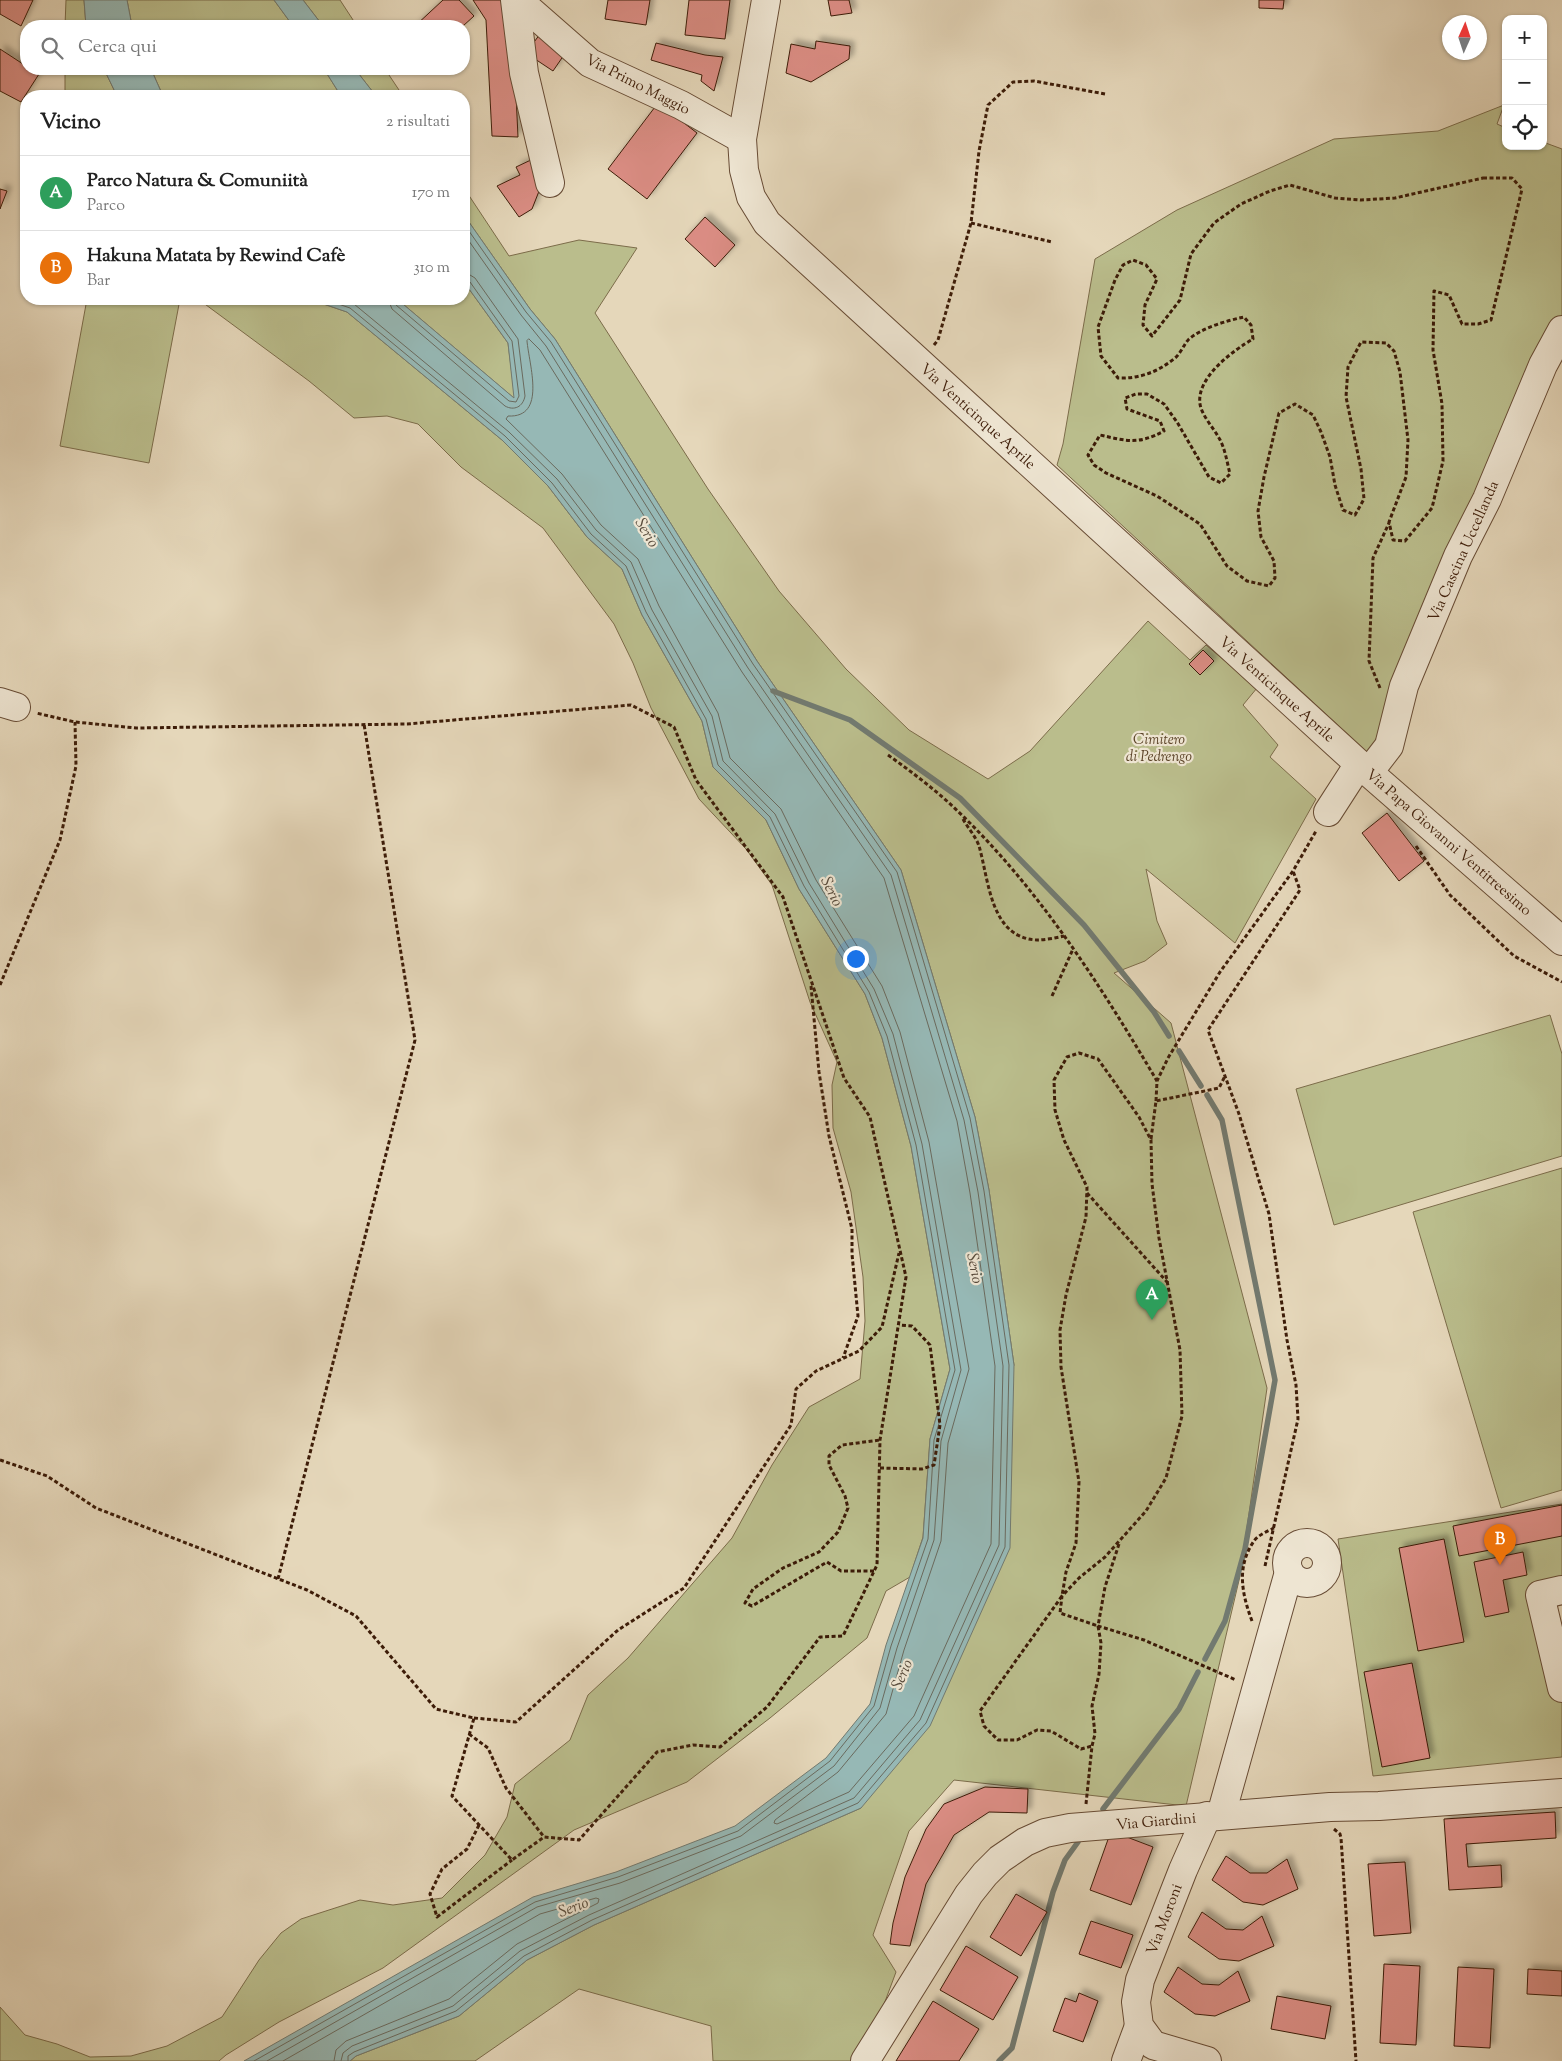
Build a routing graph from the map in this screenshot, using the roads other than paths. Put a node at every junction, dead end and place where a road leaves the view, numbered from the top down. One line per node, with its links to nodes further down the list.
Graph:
1 (517, 0): 3 (street, Via Primo Maggio); 4 (street)
2 (766, 0): 3 (street, Via Venticinque Aprile)
3 (742, 139): 6 (street, Via Venticinque Aprile)
4 (550, 183)
5 (1562, 330): 6 (street, Via Cascina Uccellanda)
6 (1364, 768): 7 (street, Via Cascina Uccellanda); 8 (street, Via Papa Giovanni Ventitreesimo)
7 (1328, 812)
8 (1562, 941)
9 (1276, 1574): 13 (street, Via Moroni)
10 (1562, 1590): 11 (street)
11 (1562, 1688)
12 (1562, 1792): 13 (street, Via Giardini)
13 (1214, 1816): 14 (street, Via Moroni); 15 (street, Via Giardini)
14 (1139, 2026): 16 (street); 17 (street)
15 (865, 2061)
16 (1126, 2061)
17 (1207, 2061)

